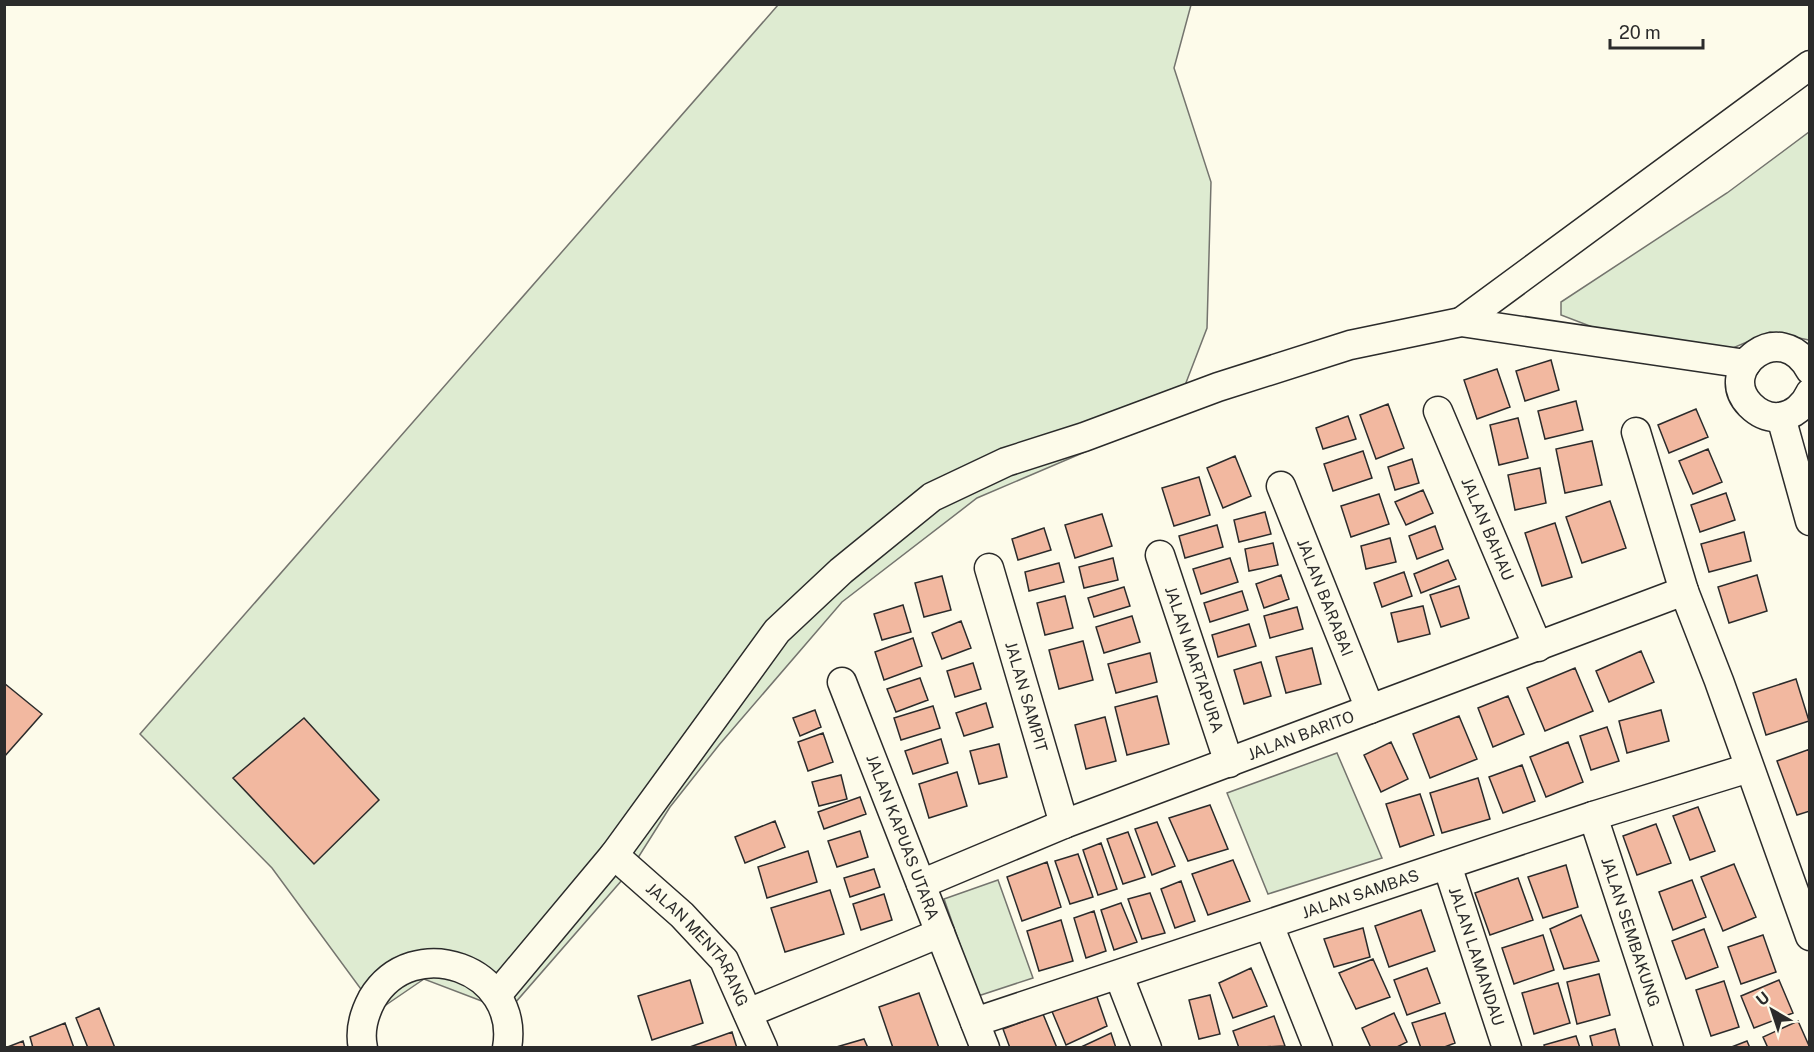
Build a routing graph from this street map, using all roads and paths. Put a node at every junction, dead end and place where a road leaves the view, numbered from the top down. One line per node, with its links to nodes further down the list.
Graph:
1 (1809, 65): 2 (street)
2 (1461, 322): 4 (street); 21 (street)
3 (1808, 363): 4 (street)
4 (1746, 364): 7 (street)
5 (1809, 393): 7 (street)
6 (1438, 411): 14 (street, JALAN BAHAU)
7 (1781, 417): 10 (street)
8 (1636, 432): 13 (street)
9 (1281, 486): 16 (street, JALAN BARABAI)
10 (1809, 521)
11 (1160, 555): 17 (street, JALAN MARTAPURA)
12 (989, 568): 20 (street, JALAN SAMPIT)
13 (1684, 591): 14 (street, JALAN BARITO); 18 (street)
14 (1538, 646): 16 (street, JALAN BARITO)
15 (842, 682): 23 (street, JALAN KAPUAS UTARA)
16 (1370, 709): 17 (street, JALAN BARITO)
17 (1229, 763): 20 (street, JALAN BARITO)
18 (1749, 768): 19 (street, JALAN SAMBAS); 26 (street)
19 (1593, 816): 22 (street, JALAN SAMBAS); 37 (street, JALAN SEMBAKUNG)
20 (1064, 824): 23 (street, JALAN BARITO)
21 (614, 855): 28 (street); 29 (street, JALAN MENTARANG)
22 (1447, 866): 24 (street, JALAN SAMBAS); 36 (street, JALAN LAMANDAU)
23 (921, 884): 25 (street, JALAN KAPUAS UTARA)
24 (1269, 925): 27 (street, JALAN SAMBAS); 35 (street)
25 (940, 933): 29 (street, JALAN KAPUAS UTARA); 30 (street)
26 (1809, 936)
27 (1119, 976): 30 (street, JALAN SAMBAS); 34 (street)
28 (496, 995): 31 (street); 32 (street)
29 (748, 1013): 33 (street, JALAN MENTARANG)
30 (980, 1035)
31 (363, 1047)
32 (507, 1047)
33 (763, 1047)
34 (1147, 1047)
35 (1318, 1047)
36 (1507, 1047)
37 (1669, 1047)

